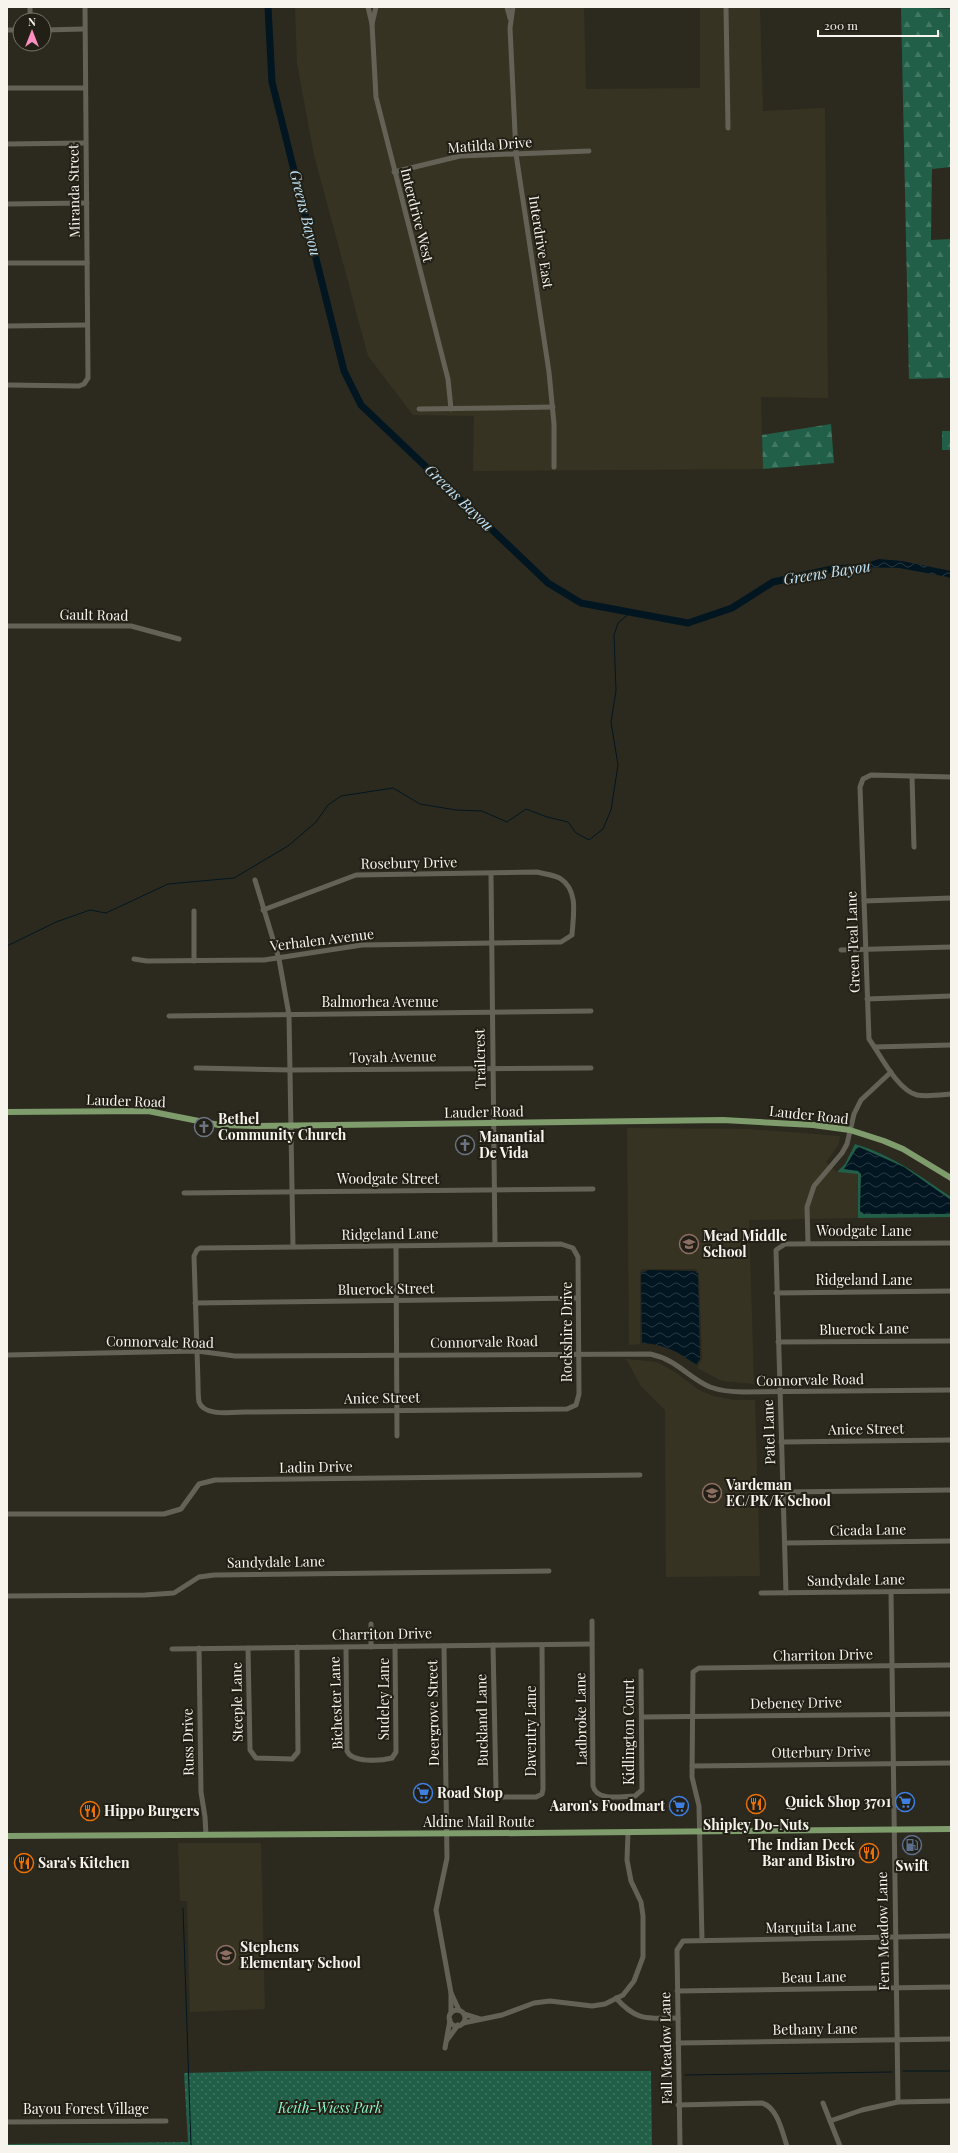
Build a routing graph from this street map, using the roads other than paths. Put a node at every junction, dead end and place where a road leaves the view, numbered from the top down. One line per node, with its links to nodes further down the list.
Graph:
1 (85, 7): 9 (street, Miranda Street)
2 (368, 7): 8 (street, Interdrive West)
3 (376, 7): 8 (street, Interdrive West)
4 (507, 7): 7 (street, Interdrive East)
5 (513, 7): 7 (street, Interdrive East)
6 (726, 7): 13 (street)
7 (510, 21): 17 (street, Interdrive East)
8 (372, 24): 18 (street, Interdrive West)
9 (84, 29): 10 (street); 12 (street, Miranda Street)
10 (52, 30)
11 (7, 88): 12 (street)
12 (85, 88): 14 (street, Miranda Street)
13 (728, 128)
14 (85, 143): 15 (street); 19 (street, Miranda Street)
15 (7, 144)
16 (589, 151): 17 (street, Matilda Drive)
17 (516, 154): 18 (street, Matilda Drive); 26 (street, Interdrive East)
18 (394, 172): 28 (street, Interdrive West)
19 (87, 203): 20 (street); 22 (street, Miranda Street)
20 (7, 204)
21 (7, 263): 22 (street)
22 (87, 263): 24 (street, Miranda Street)
23 (7, 326): 24 (street)
24 (87, 326): 25 (street, Miranda Street)
25 (7, 385)
26 (553, 407): 28 (street); 29 (street, Interdrive East)
27 (420, 409): 28 (street)
28 (452, 409)
29 (554, 467)
30 (7, 626): 31 (street, Gault Road)
31 (179, 639)
32 (912, 776): 33 (street); 34 (street); 38 (street, Green Teal Lane)
33 (951, 777)
34 (914, 848)
35 (491, 874): 39 (street, Rosebury Drive); 41 (street, Rosebury Drive); 42 (street, Trailcrest)
36 (255, 880): 39 (street)
37 (951, 898): 38 (street)
38 (864, 901): 45 (street, Green Teal Lane)
39 (263, 910): 47 (street)
40 (194, 911): 48 (street)
41 (561, 942): 42 (street, Verhalen Avenue)
42 (492, 944): 47 (street, Verhalen Avenue); 52 (street, Trailcrest)
43 (951, 947): 45 (street)
44 (841, 950): 45 (street)
45 (864, 950): 50 (street, Green Teal Lane)
46 (134, 959): 48 (street, Verhalen Avenue)
47 (279, 959): 48 (street, Verhalen Avenue); 53 (street)
48 (194, 961)
49 (951, 996): 50 (street)
50 (867, 999): 56 (street, Green Teal Lane)
51 (591, 1011): 52 (street, Balmorhea Avenue)
52 (492, 1013): 53 (street, Balmorhea Avenue); 57 (street, Trailcrest)
53 (290, 1015): 54 (street, Balmorhea Avenue); 60 (street)
54 (169, 1016)
55 (951, 1045): 56 (street)
56 (875, 1047): 61 (street, Green Teal Lane)
57 (492, 1067): 59 (street, Toyah Avenue); 60 (street, Toyah Avenue); 64 (street, Trailcrest)
58 (196, 1068): 60 (street, Toyah Avenue)
59 (591, 1068)
60 (290, 1070): 65 (street)
61 (891, 1072): 62 (street, Green Teal Lane); 66 (street)
62 (951, 1094)
63 (7, 1112): 65 (main road, Lauder Road)
64 (493, 1124): 65 (main road, Lauder Road); 66 (main road, Lauder Road); 69 (street, Trailcrest)
65 (290, 1126): 70 (street)
66 (850, 1130): 67 (main road, Lauder Road); 73 (street)
67 (951, 1178)
68 (593, 1189): 69 (street, Woodgate Street)
69 (494, 1190): 70 (street, Woodgate Street); 74 (street, Trailcrest)
70 (292, 1191): 71 (street, Woodgate Street); 75 (street)
71 (184, 1193)
72 (951, 1242): 73 (street, Woodgate Lane)
73 (808, 1243): 77 (street, Woodgate Lane)
74 (495, 1244): 76 (street, Ridgeland Lane); 78 (street, Ridgeland Lane)
75 (293, 1246): 76 (street, Ridgeland Lane); 83 (street, Ridgeland Lane)
76 (396, 1246): 82 (street)
77 (779, 1247): 80 (street, Patel Lane)
78 (578, 1257): 81 (street, Rockshire Drive)
79 (951, 1291): 80 (street, Ridgeland Lane)
80 (776, 1293): 85 (street, Patel Lane)
81 (578, 1298): 82 (street, Bluerock Street); 87 (street, Rockshire Drive)
82 (396, 1300): 83 (street, Bluerock Street); 89 (street)
83 (195, 1303): 86 (street)
84 (951, 1340): 85 (street, Bluerock Lane)
85 (778, 1342): 91 (street, Patel Lane)
86 (197, 1351): 88 (street, Connorvale Road); 89 (street, Connorvale Road); 93 (street, Anice Street)
87 (579, 1354): 89 (street, Connorvale Road); 91 (street, Connorvale Road); 92 (street, Rockshire Drive)
88 (7, 1355)
89 (396, 1355): 93 (street)
90 (951, 1390): 91 (street, Connorvale Road)
91 (780, 1392): 96 (street, Patel Lane)
92 (574, 1406): 93 (street, Anice Street)
93 (397, 1410): 94 (street)
94 (397, 1436)
95 (951, 1440): 96 (street, Anice Street)
96 (781, 1442): 99 (street, Patel Lane)
97 (640, 1475): 100 (street, Ladin Drive)
98 (951, 1490): 99 (street)
99 (783, 1492): 102 (street, Patel Lane)
100 (7, 1514)
101 (951, 1541): 102 (street, Cicada Lane)
102 (784, 1543): 107 (street, Patel Lane)
103 (549, 1571): 108 (street, Sandydale Lane)
104 (951, 1591): 105 (street, Sandydale Lane)
105 (891, 1592): 107 (street, Sandydale Lane); 123 (street, Fern Meadow Lane)
106 (761, 1593): 107 (street, Sandydale Lane)
107 (786, 1593)
108 (7, 1596)
109 (592, 1622): 111 (street, Ladbroke Lane)
110 (371, 1624): 118 (street)
111 (592, 1644): 113 (street, Charriton Drive); 133 (street, Ladbroke Lane)
112 (493, 1645): 113 (street, Charriton Drive); 115 (street, Charriton Drive); 134 (street, Buckland Lane)
113 (542, 1645): 134 (street, Daventry Lane)
114 (395, 1646): 115 (street, Charriton Drive); 118 (street, Charriton Drive); 129 (street, Sudeley Lane)
115 (444, 1646): 139 (street, Deergrove Street)
116 (297, 1647): 117 (street, Charriton Drive); 120 (street, Charriton Drive); 120 (street, Steeple Lane)
117 (346, 1647): 118 (street, Charriton Drive); 129 (street, Bichester Lane)
118 (371, 1647)
119 (199, 1648): 120 (street, Charriton Drive); 121 (street, Charriton Drive); 140 (street, Russ Drive)
120 (248, 1648)
121 (172, 1649)
122 (951, 1665): 123 (street, Charriton Drive)
123 (892, 1666): 125 (street, Fern Meadow Lane); 128 (street, Charriton Drive)
124 (641, 1671): 127 (street, Kidlington Court)
125 (892, 1714): 126 (street, Debeney Drive); 128 (street, Debeney Drive); 130 (street, Fern Meadow Lane)
126 (951, 1714)
127 (642, 1717): 128 (street, Debeney Drive); 133 (street, Kidlington Court)
128 (692, 1717): 132 (street)
129 (375, 1759)
130 (893, 1763): 131 (street, Otterbury Drive); 132 (street, Otterbury Drive); 136 (street, Fern Meadow Lane)
131 (951, 1763)
132 (692, 1766): 138 (street)
133 (618, 1796)
134 (520, 1798)
135 (951, 1829): 136 (main road, Aldine Mail Route)
136 (894, 1830): 138 (main road, Aldine Mail Route); 143 (street, Fern Meadow Lane)
137 (628, 1832): 138 (main road, Aldine Mail Route); 139 (main road, Aldine Mail Route); 150 (street)
138 (700, 1832): 144 (street)
139 (447, 1834): 140 (main road, Aldine Mail Route); 149 (street, Deergrove Street)
140 (206, 1835): 141 (main road, Aldine Mail Route)
141 (7, 1836)
142 (951, 1936): 143 (street, Marquita Lane)
143 (895, 1938): 144 (street, Marquita Lane); 146 (street, Fern Meadow Lane)
144 (702, 1940): 145 (street, Marquita Lane)
145 (677, 1950): 148 (street, Fall Meadow Lane)
146 (896, 1988): 147 (street, Beau Lane); 148 (street, Beau Lane); 159 (street, Fern Meadow Lane)
147 (951, 1988)
148 (677, 1992): 154 (street, Fall Meadow Lane)
149 (451, 1993): 151 (street, Deergrove Street); 152 (street, Deergrove Street)
150 (616, 1998): 154 (street); 155 (street)
151 (459, 2010): 152 (street); 153 (street)
152 (451, 2013): 156 (street)
153 (464, 2014): 155 (street); 157 (street)
154 (678, 2018): 161 (street, Fall Meadow Lane)
155 (480, 2019): 157 (street)
156 (450, 2020): 157 (street); 158 (street)
157 (460, 2024): 158 (street)
158 (447, 2040): 162 (street)
159 (897, 2040): 160 (street, Bethany Lane); 161 (street, Bethany Lane); 164 (street, Fern Meadow Lane)
160 (951, 2040)
161 (678, 2043): 166 (street, Fall Meadow Lane)
162 (445, 2048)
163 (951, 2101): 164 (street)
164 (898, 2102): 168 (street)
165 (823, 2103): 168 (street)
166 (678, 2105): 170 (street, Fall Meadow Lane); 171 (street)
167 (166, 2121): 169 (street, Bayou Forest Village)
168 (830, 2121): 172 (street)
169 (7, 2122)
170 (680, 2146)
171 (787, 2146)
172 (840, 2146)

